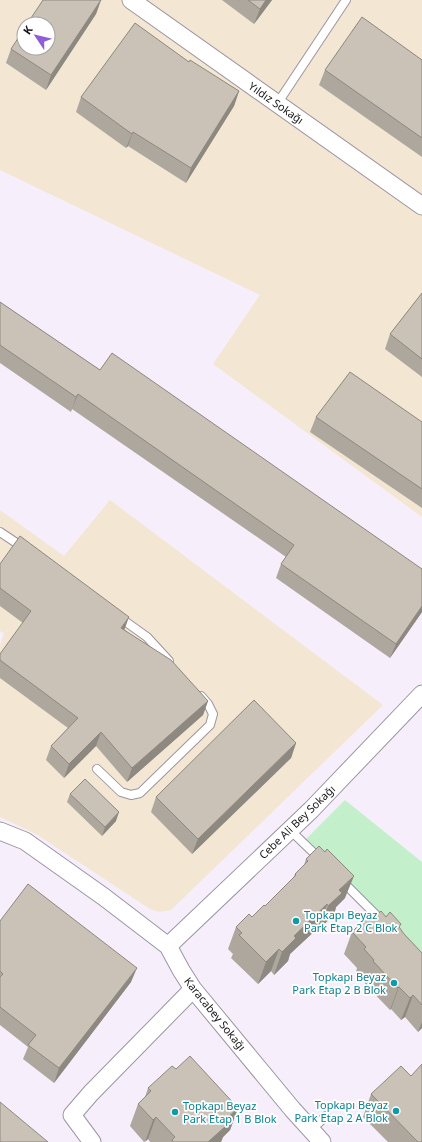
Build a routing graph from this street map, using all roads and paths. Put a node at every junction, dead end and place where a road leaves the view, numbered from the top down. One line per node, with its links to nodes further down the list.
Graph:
1 (131, 0): 3 (street, Yıldız Sokağı)
2 (346, 0): 3 (lane)
3 (277, 104): 4 (street, Yıldız Sokağı)
4 (422, 206)
5 (0, 532): 6 (lane)
6 (30, 553)
7 (110, 610): 8 (lane)
8 (172, 665)
9 (198, 692): 11 (lane)
10 (422, 694): 12 (street, Cebe Ali Bey Sokağı)
11 (97, 769)
12 (290, 830): 14 (lane); 17 (street, Cebe Ali Bey Sokağı)
13 (0, 831): 17 (street, Karacabey Sokağı)
14 (327, 866)
15 (338, 877): 16 (lane)
16 (388, 927)
17 (168, 946): 18 (street, Karacabey Sokağı)
18 (193, 989): 20 (street, Karacabey Sokağı); 21 (street)
19 (326, 1116): 20 (lane)
20 (317, 1136)
21 (92, 1142)

